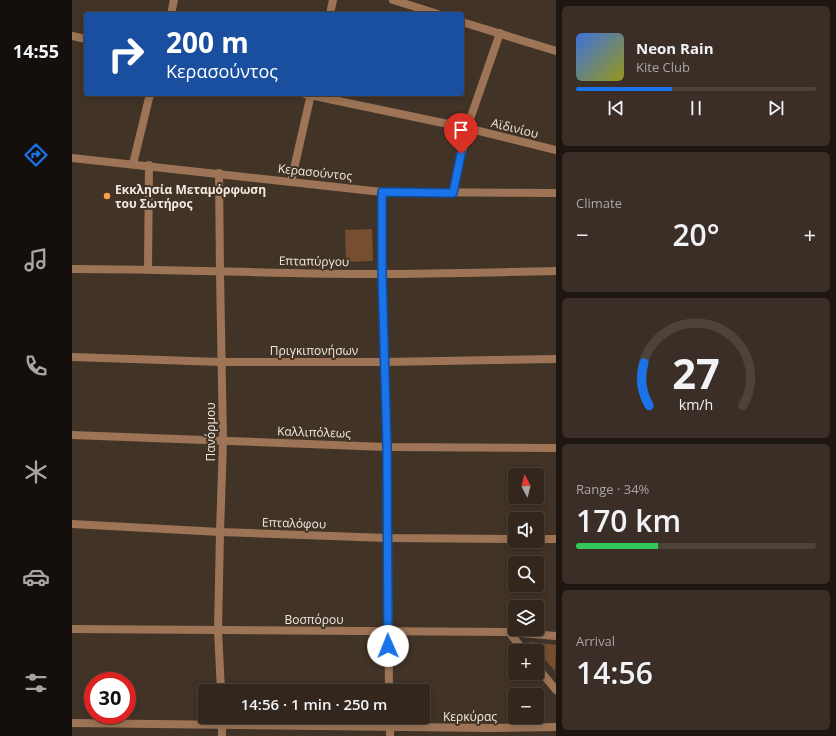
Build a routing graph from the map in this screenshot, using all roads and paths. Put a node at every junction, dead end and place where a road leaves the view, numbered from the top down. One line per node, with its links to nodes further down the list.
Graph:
1 (174, 0): 4 (street)
2 (333, 0): 5 (street)
3 (393, 0): 6 (street)
4 (171, 12)
5 (330, 12)
6 (432, 12)
7 (464, 23): 8 (street)
8 (500, 34): 11 (street); 15 (street)
9 (72, 36): 10 (street)
10 (84, 39)
11 (556, 52)
12 (150, 96): 18 (street)
13 (309, 96): 21 (street)
14 (314, 96): 15 (street, Αϊδινίου)
15 (467, 128): 16 (street, Αϊδινίου); 23 (street)
16 (556, 150)
17 (72, 158): 18 (street, Κερασούντος)
18 (133, 164): 19 (street, Κερασούντος)
19 (149, 165): 20 (street, Κερασούντος); 26 (street)
20 (219, 173): 21 (street, Κερασούντος); 28 (street, Πανόρμου)
21 (291, 182): 22 (street, Κερασούντος)
22 (382, 192): 23 (street, Κερασούντος); 29 (street)
23 (453, 193): 24 (street, Κερασούντος)
24 (556, 193)
25 (72, 269): 26 (street, Επταπύργου)
26 (148, 269): 28 (street, Επταπύργου)
27 (556, 271): 29 (street, Επταπύργου)
28 (220, 272): 29 (street, Επταπύργου); 32 (street, Πανόρμου)
29 (382, 274): 33 (street)
30 (72, 357): 32 (street, Πριγκιπονήσων)
31 (556, 359): 33 (street, Πριγκιπονήσων)
32 (221, 362): 33 (street, Πριγκιπονήσων); 35 (street, Πανόρμου)
33 (384, 362): 36 (street)
34 (72, 435): 35 (street, Καλλιπόλεως)
35 (223, 442): 36 (street, Καλλιπόλεως); 39 (street, Πανόρμου)
36 (387, 447): 37 (street, Καλλιπόλεως); 40 (street)
37 (556, 448)
38 (72, 524): 39 (street, Επταλόφου)
39 (220, 532): 40 (street, Επταλόφου); 45 (street, Πανόρμου)
40 (387, 538): 41 (street, Επταλόφου); 46 (street)
41 (508, 539)
42 (544, 539): 43 (street)
43 (556, 539)
44 (72, 629): 45 (street, Βοσπόρου)
45 (218, 630): 46 (street, Βοσπόρου); 53 (street, Πανόρμου)
46 (388, 631): 47 (street, Βοσπόρου); 54 (street)
47 (508, 632)
48 (544, 635): 50 (street, Βοσπόρου)
49 (512, 636): 51 (street)
50 (556, 636)
51 (518, 644)
52 (544, 675): 55 (street)
53 (221, 684)
54 (389, 684)
55 (556, 690)
56 (198, 721): 57 (street, Κερκύρας)
57 (72, 723)
58 (222, 724): 63 (street)
59 (306, 724): 60 (street, Κερκύρας)
60 (390, 727): 62 (street, Κερκύρας); 64 (street)
61 (556, 727): 62 (street, Κερκύρας)
62 (488, 732)
63 (222, 736)
64 (390, 736)

